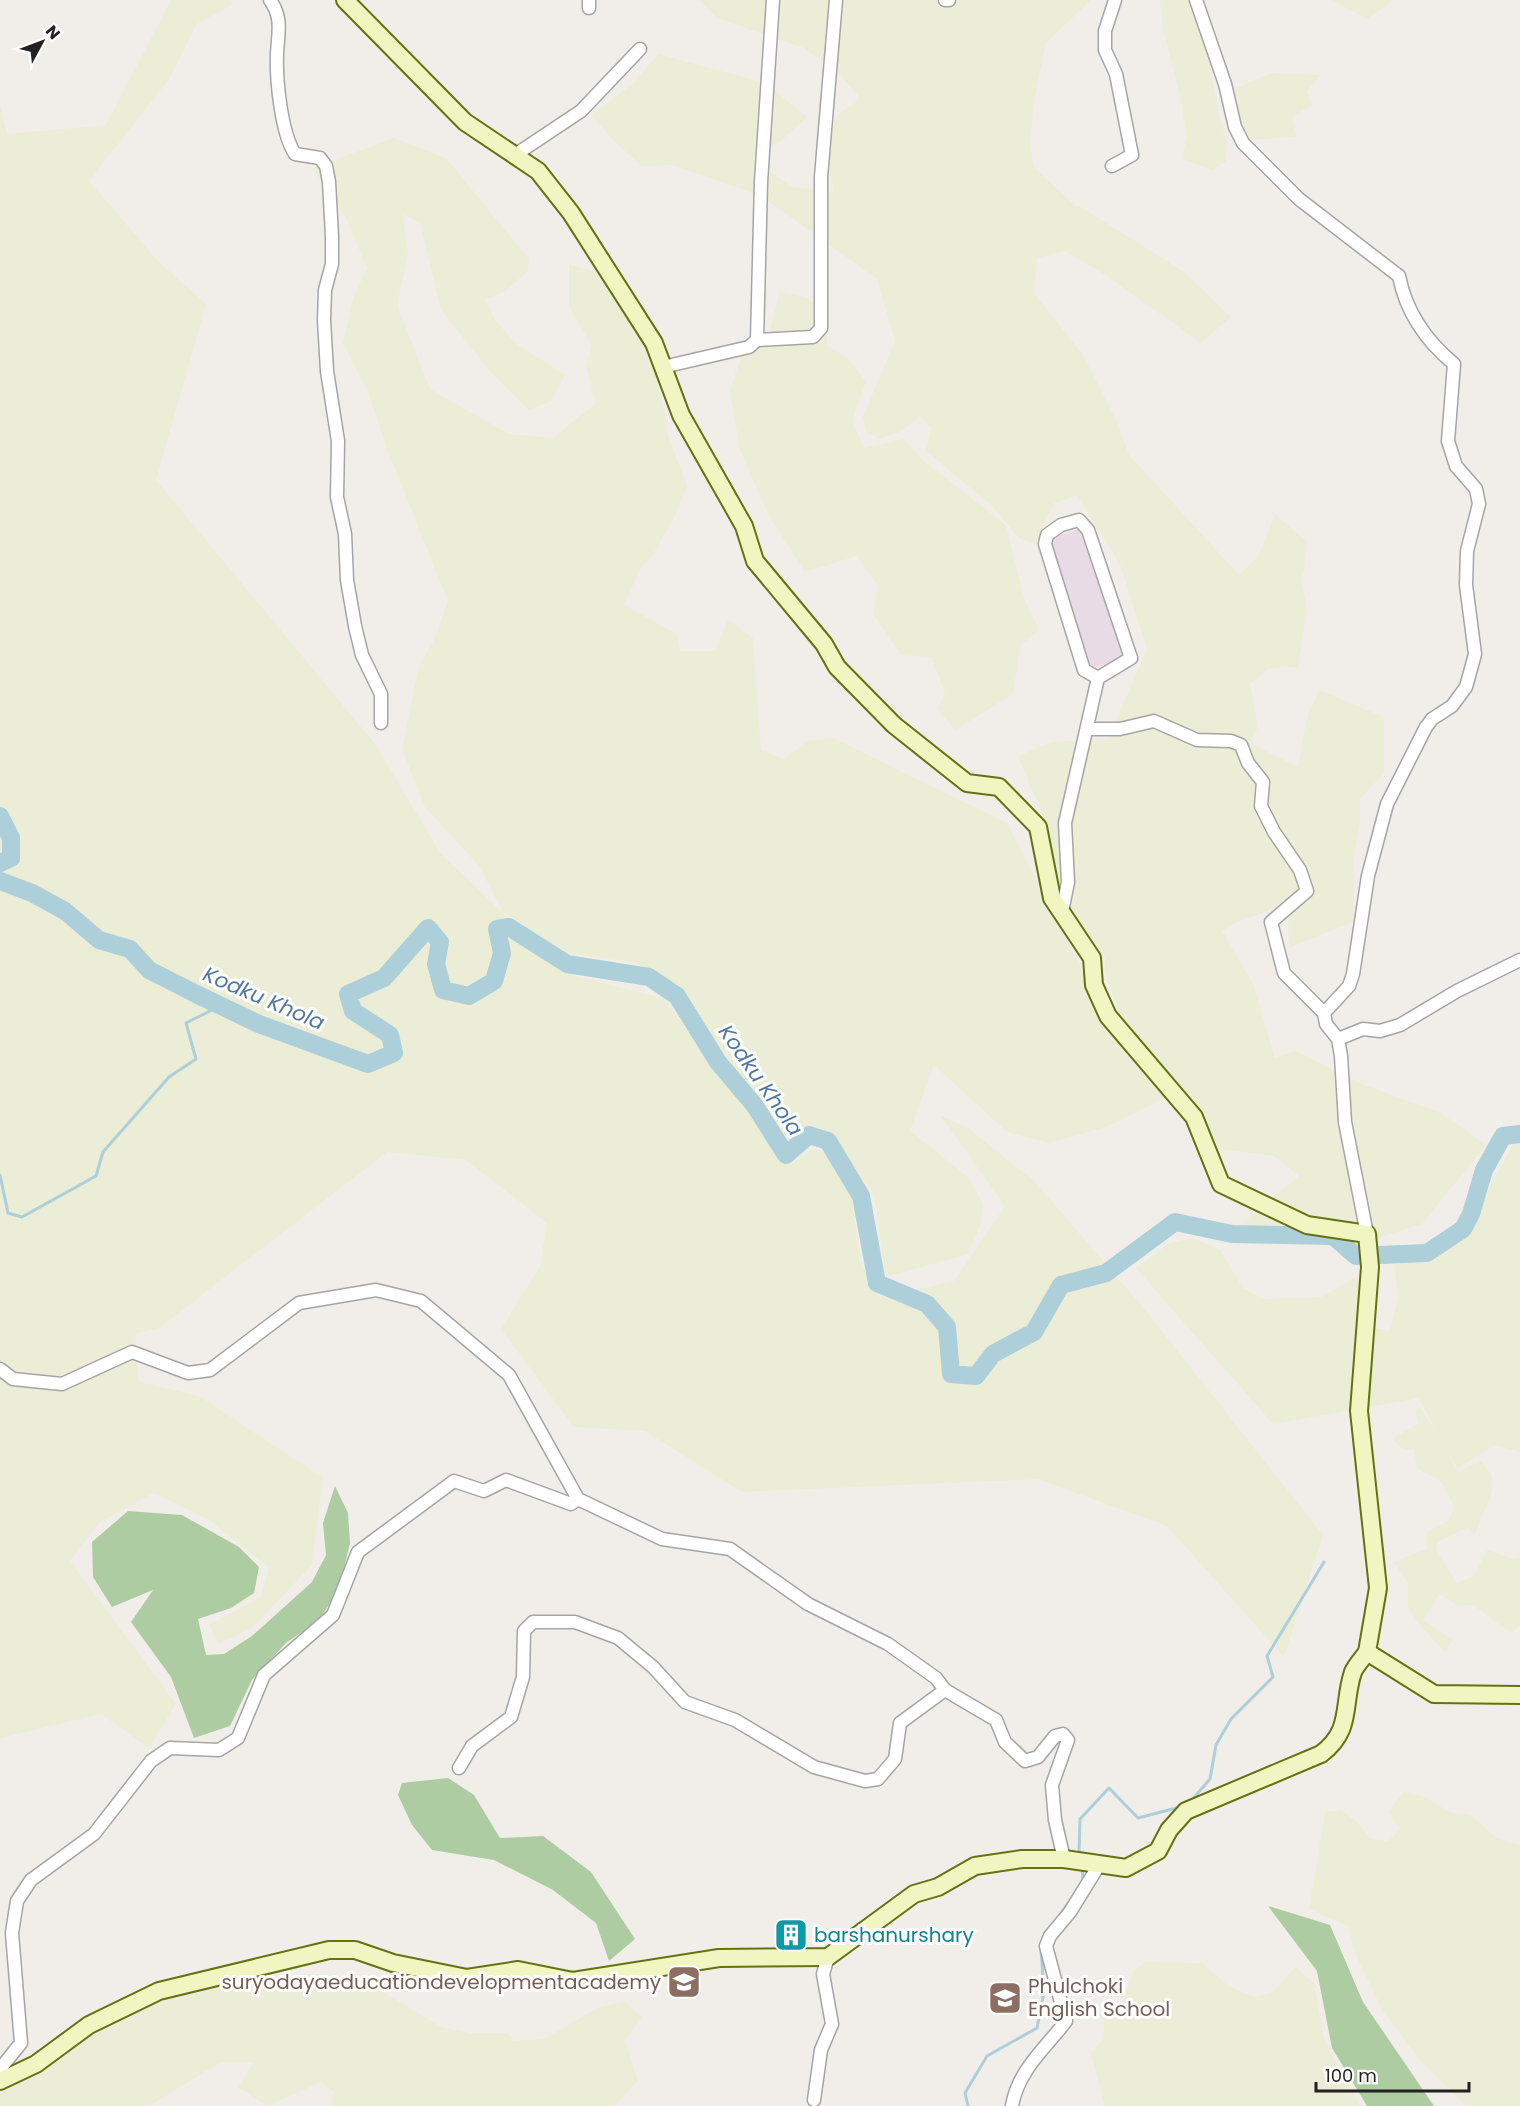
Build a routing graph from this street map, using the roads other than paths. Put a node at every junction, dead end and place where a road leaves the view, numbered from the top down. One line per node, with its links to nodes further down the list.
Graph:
1 (270, 0): 13 (street)
2 (345, 0): 8 (street)
3 (836, 0): 10 (street)
4 (1115, 0): 9 (street)
5 (1196, 0): 17 (street)
6 (770, 1): 10 (street)
7 (640, 49): 8 (street)
8 (515, 155): 11 (street)
9 (1112, 166)
10 (757, 340): 11 (street)
11 (663, 366): 15 (street)
12 (1098, 678): 12 (street); 14 (street)
13 (381, 723)
14 (1088, 729): 15 (street); 17 (street)
15 (1062, 912): 19 (street)
16 (1520, 960): 18 (street)
17 (1324, 1013): 18 (street)
18 (1338, 1039): 19 (street)
19 (1367, 1239): 22 (street)
20 (0, 1369): 21 (street)
21 (578, 1498): 23 (street); 28 (street)
22 (1367, 1652): 24 (street); 26 (street)
23 (945, 1689): 25 (street); 26 (street)
24 (1520, 1695)
25 (459, 1768)
26 (1083, 1863): 27 (street); 31 (street)
27 (828, 1957): 29 (street); 30 (street)
28 (0, 2069)
29 (0, 2081)
30 (814, 2100)
31 (1012, 2106)

